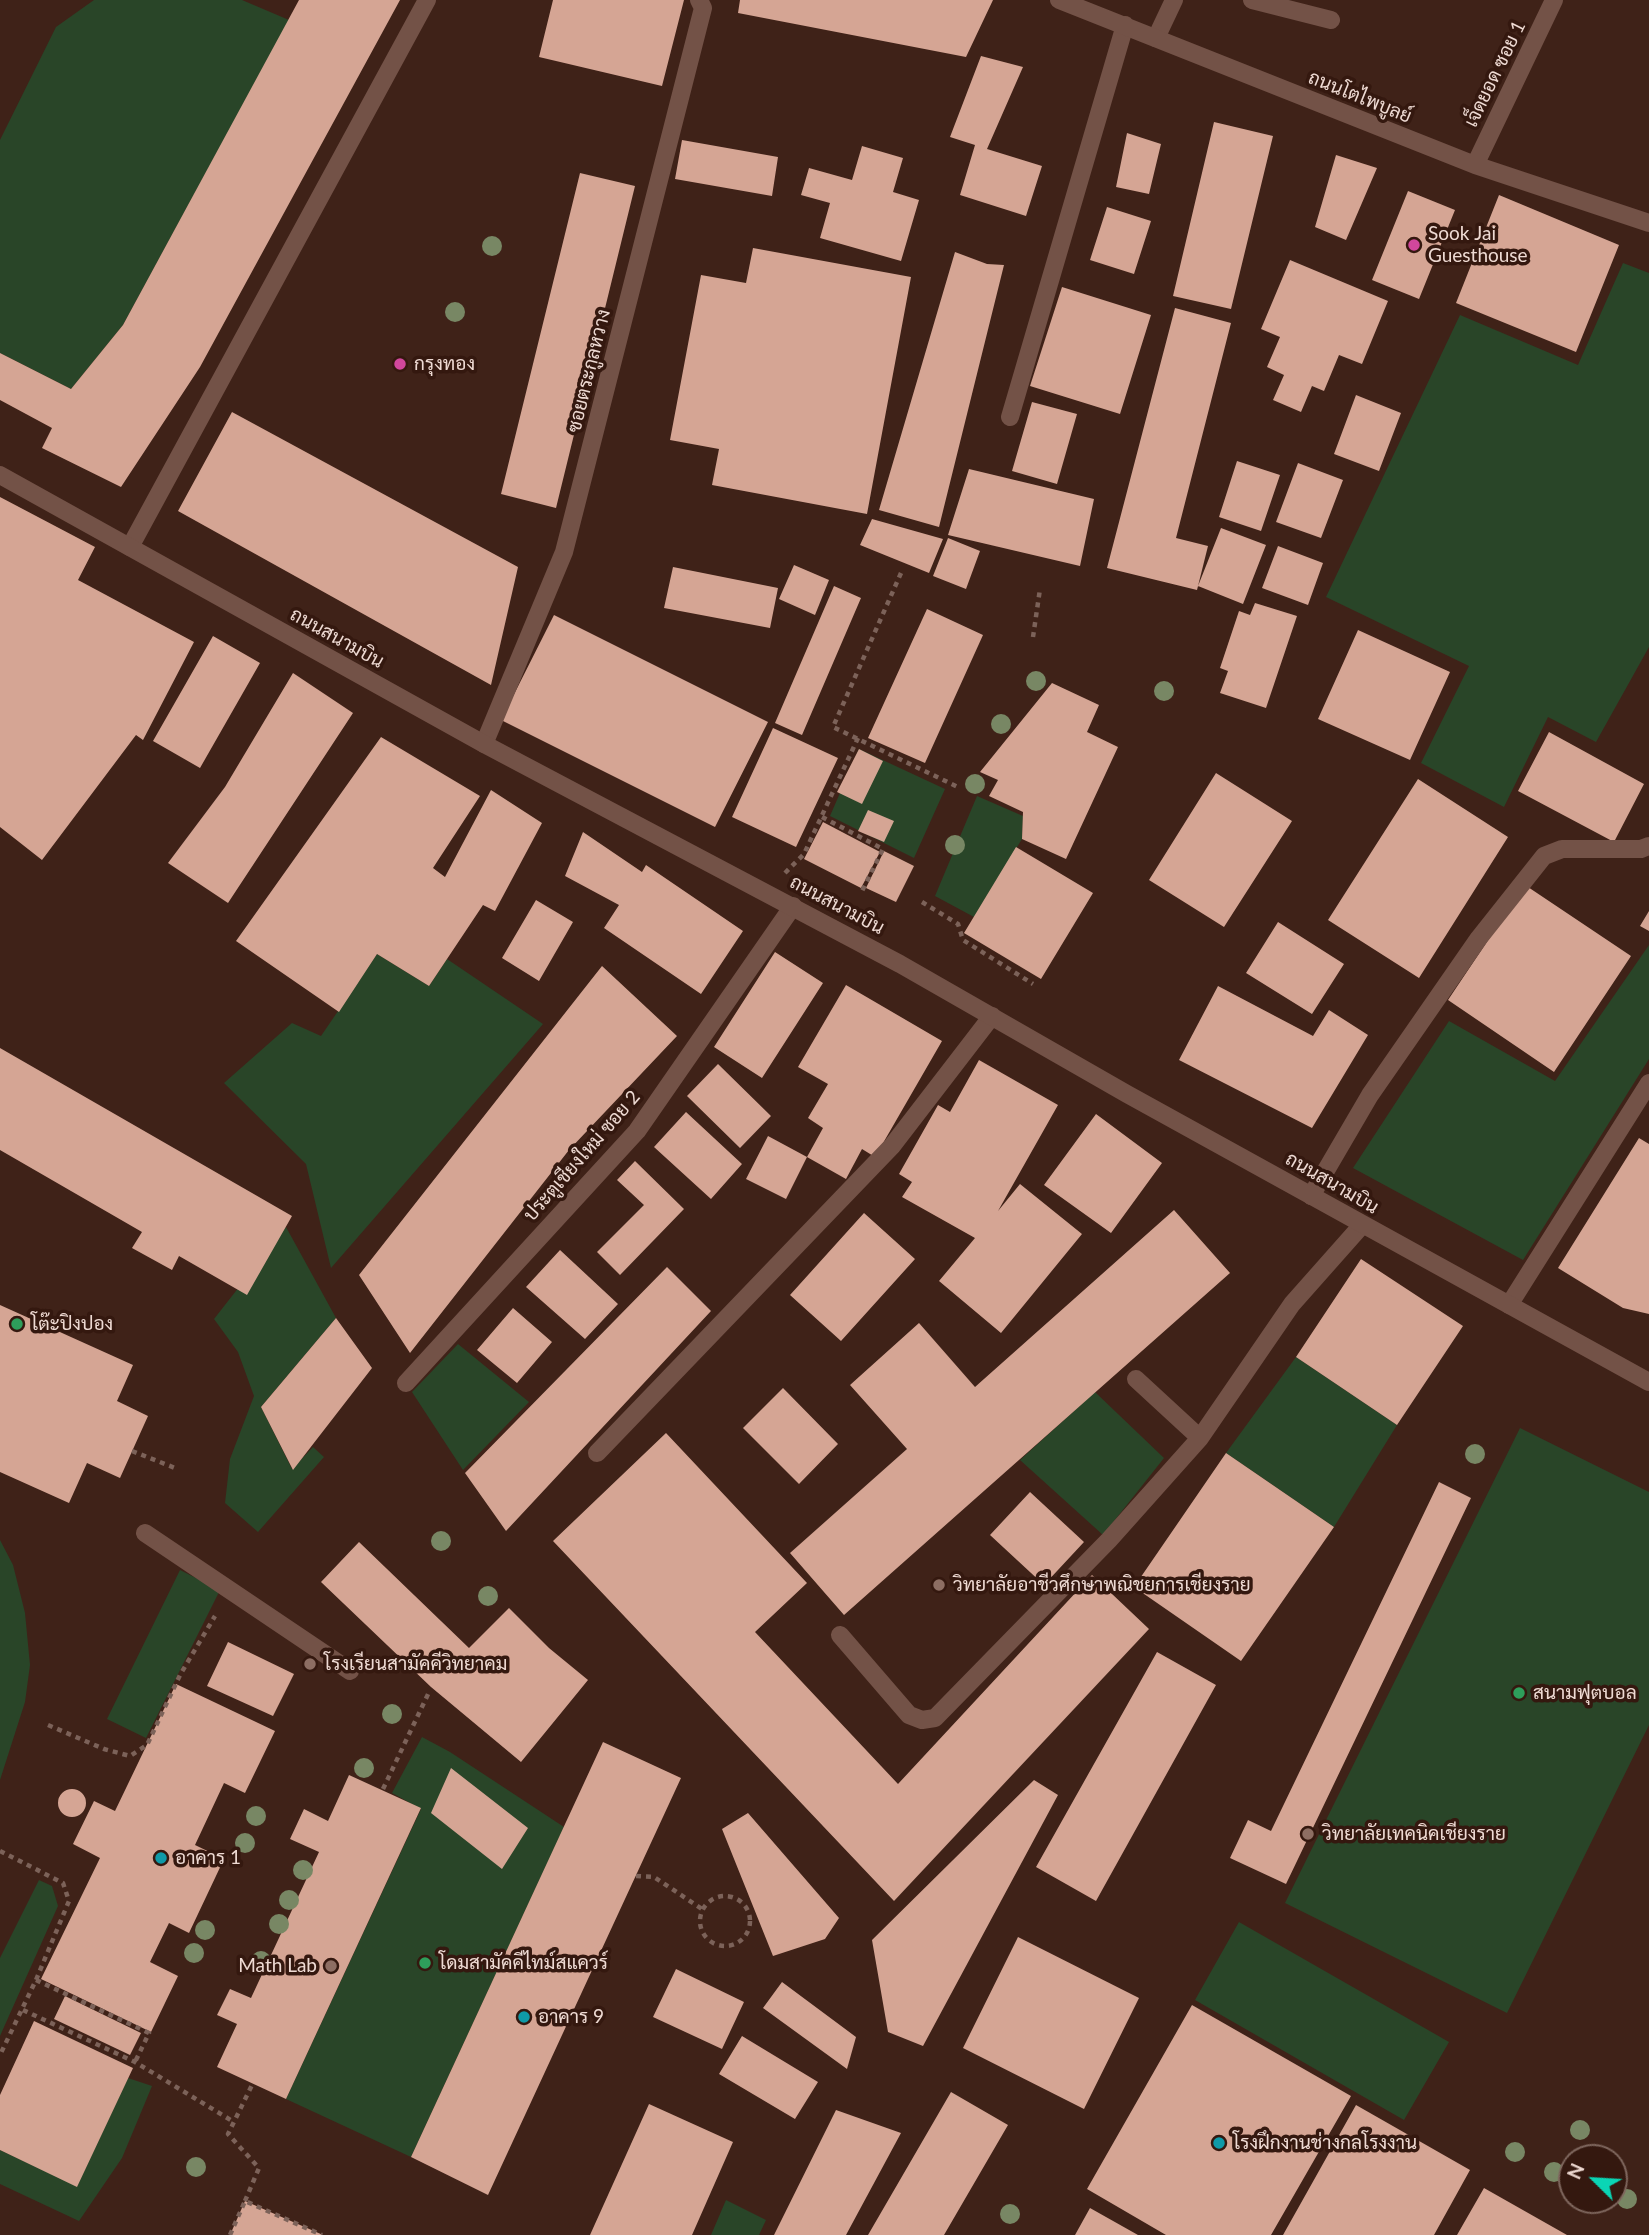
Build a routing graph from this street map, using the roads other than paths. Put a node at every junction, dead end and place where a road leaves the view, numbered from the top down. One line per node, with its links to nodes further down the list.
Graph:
1 (426, 0): 14 (street)
2 (699, 0): 15 (street, ซอยตระกูลหวาง)
3 (1059, 0): 8 (street, ถนนโตไพบูลย์)
4 (1174, 0): 9 (street)
5 (1252, 0): 7 (street)
6 (1554, 0): 10 (street, เจ็ดยอด ซอย 1)
7 (1331, 20)
8 (1125, 25): 9 (street, ถนนโตไพบูลย์); 12 (street)
9 (1156, 38): 10 (street, ถนนโตไพบูลย์)
10 (1475, 165): 11 (street, ถนนโตไพบูลย์)
11 (1649, 223)
12 (1010, 417)
13 (0, 475): 14 (street, ถนนสนามบิน)
14 (130, 547): 15 (street, ถนนสนามบิน)
15 (484, 744): 17 (street, ถนนสนามบิน)
16 (1649, 846): 20 (street)
17 (793, 906): 18 (street, ถนนสนามบิน); 25 (street, ประตูเชียงใหม่ ซอย 2)
18 (992, 1016): 20 (street, ถนนสนามบิน); 27 (street)
19 (1649, 1083): 22 (street)
20 (1311, 1195): 21 (street, ถนนสนามบิน)
21 (1362, 1225): 22 (street, ถนนสนามบิน); 26 (street)
22 (1509, 1306): 24 (street, ถนนสนามบิน)
23 (1136, 1378): 26 (street)
24 (1649, 1382)
25 (406, 1383)
26 (1200, 1438): 29 (street)
27 (597, 1453)
28 (145, 1533): 30 (street)
29 (840, 1635)
30 (350, 1671)

